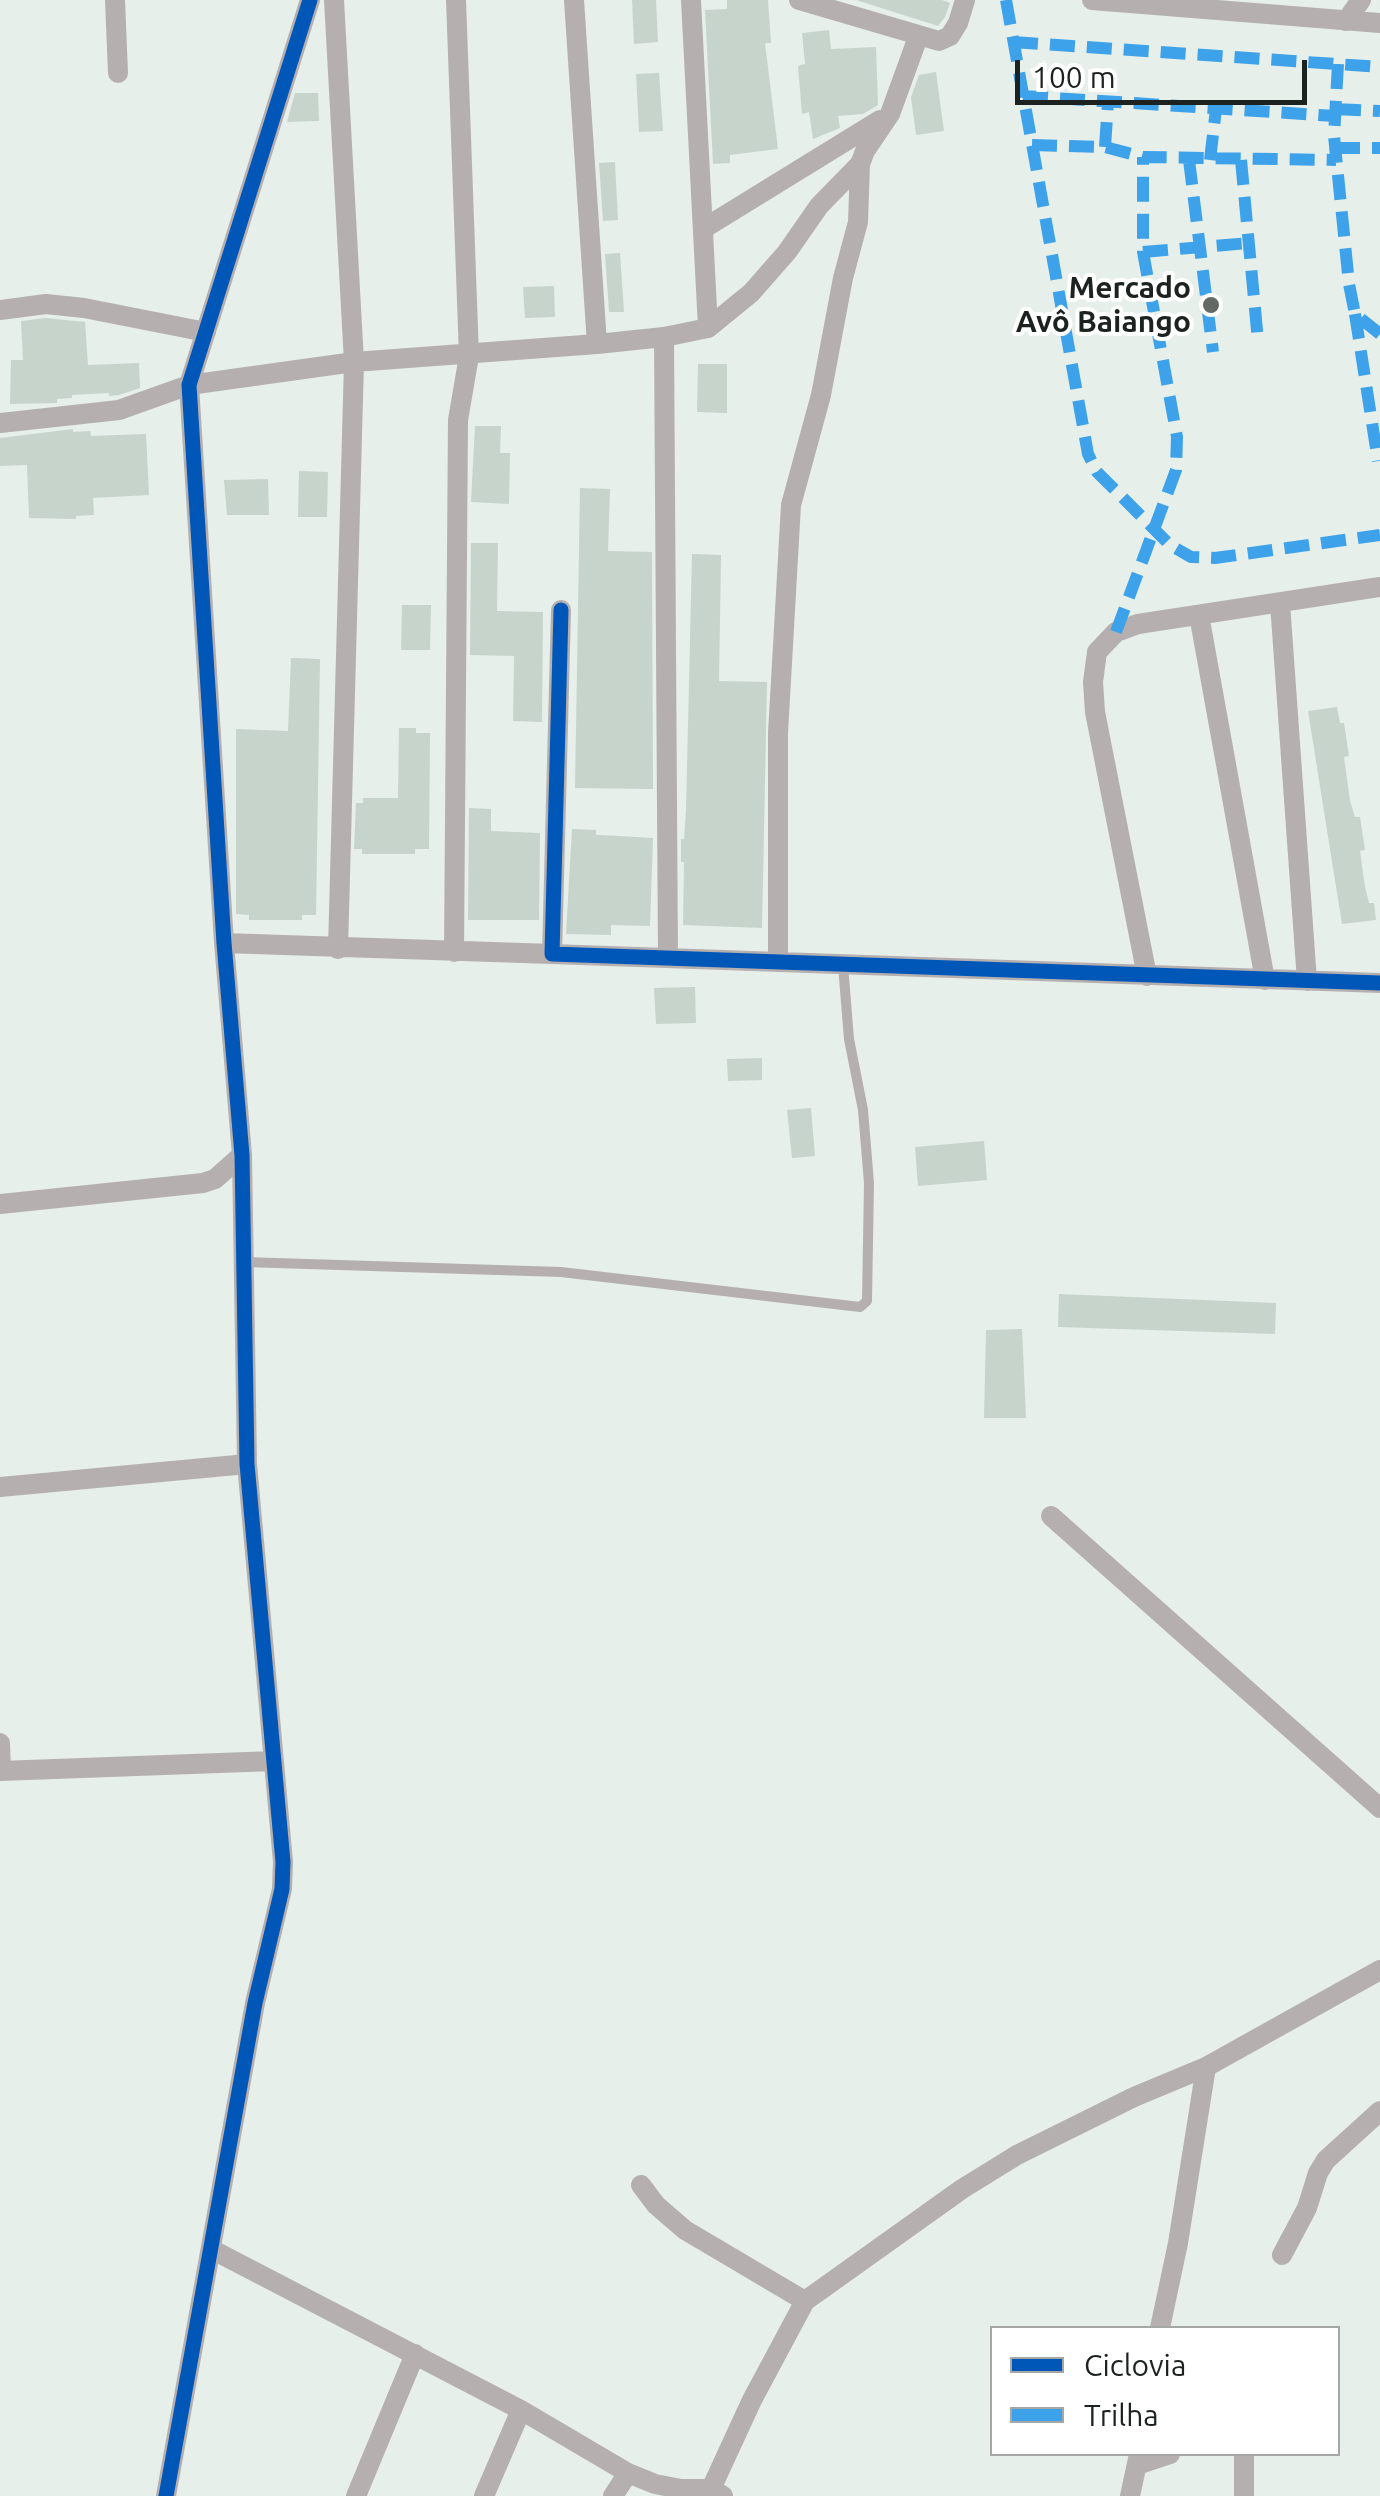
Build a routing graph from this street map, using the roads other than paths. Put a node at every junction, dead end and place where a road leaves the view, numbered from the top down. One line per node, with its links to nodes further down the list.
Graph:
1 (115, 0): 16 (street)
2 (310, 0): 23 (street)
3 (334, 0): 27 (street)
4 (456, 0): 26 (street)
5 (574, 0): 25 (street)
6 (690, 0): 20 (street)
7 (799, 0): 12 (street)
8 (965, 0): 15 (street)
9 (1092, 0): 11 (street)
10 (1361, 0): 13 (street)
11 (1181, 3): 13 (street)
12 (840, 6): 15 (street)
13 (1346, 22): 14 (street)
14 (1380, 23)
15 (918, 37): 17 (street)
16 (118, 73)
17 (890, 114): 18 (street); 19 (street)
18 (862, 158): 19 (street); 22 (street); 39 (street)
19 (797, 172): 20 (street)
20 (703, 229): 22 (street)
21 (0, 310): 23 (street)
22 (708, 328): 24 (street)
23 (206, 332): 28 (street)
24 (664, 337): 25 (street); 38 (street)
25 (597, 344): 26 (street)
26 (470, 356): 27 (street); 36 (street)
27 (354, 362): 28 (street); 35 (street)
28 (189, 385): 29 (street); 34 (street)
29 (0, 423)
30 (1380, 587): 31 (street)
31 (1280, 603): 33 (street); 43 (street)
32 (561, 610): 37 (street)
33 (1198, 615): 41 (street); 42 (street)
34 (224, 943): 35 (street); 45 (street)
35 (338, 948): 36 (street)
36 (454, 952): 37 (street)
37 (552, 954): 38 (street)
38 (668, 958): 39 (street)
39 (778, 960): 40 (street)
40 (842, 965): 41 (street); 47 (lane)
41 (1148, 976): 42 (street)
42 (1265, 980): 43 (street)
43 (1307, 981): 44 (street)
44 (1380, 983)
45 (242, 1155): 46 (street); 47 (street)
46 (0, 1204)
47 (244, 1262): 48 (street)
48 (247, 1464): 49 (street); 52 (street)
49 (0, 1487)
50 (1050, 1516): 54 (street)
51 (0, 1743): 53 (street)
52 (274, 1761): 53 (street); 59 (street)
53 (1, 1771)
54 (1380, 1808)
55 (1380, 1970): 56 (street)
56 (1206, 2067): 61 (street); 62 (street)
57 (1380, 2111): 60 (street)
58 (641, 2185): 61 (street)
59 (210, 2249): 63 (street); 69 (street)
60 (1282, 2256)
61 (805, 2301): 68 (street)
62 (1160, 2326)
63 (415, 2354): 64 (street); 70 (street)
64 (521, 2410): 67 (street); 71 (street)
65 (1244, 2456): 74 (street)
66 (1138, 2459): 73 (street)
67 (628, 2472): 68 (street); 72 (street)
68 (717, 2493)
69 (166, 2496)
70 (356, 2496)
71 (484, 2496)
72 (613, 2496)
73 (1130, 2496)
74 (1244, 2496)

